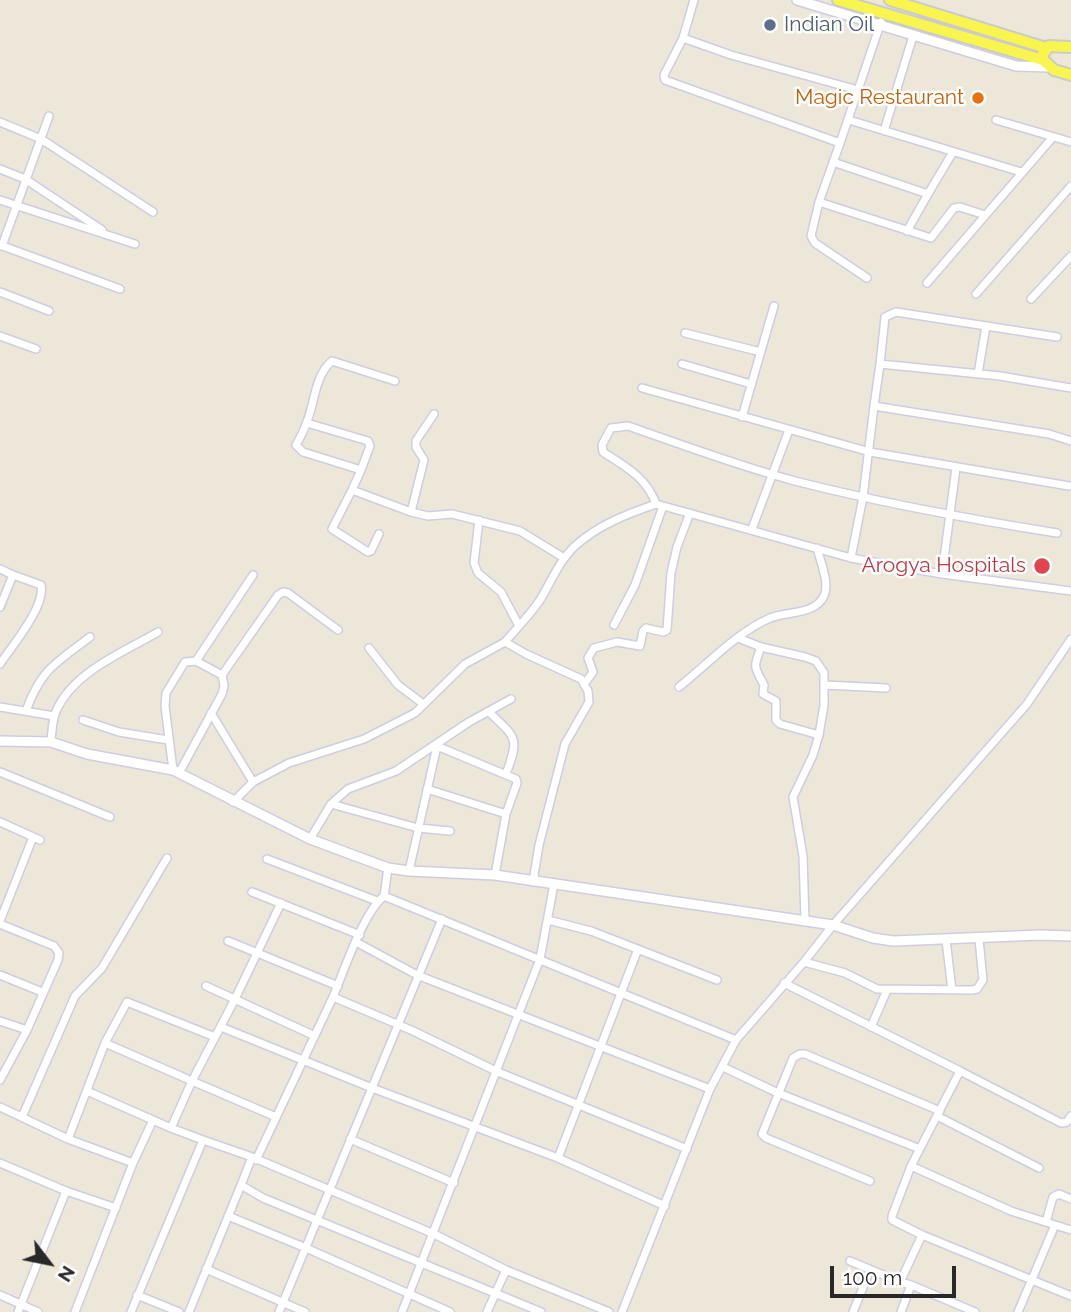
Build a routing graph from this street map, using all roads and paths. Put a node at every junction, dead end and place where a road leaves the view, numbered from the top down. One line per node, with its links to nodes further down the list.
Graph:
1 (694, 0): 8 (street)
2 (797, 0): 6 (street)
3 (838, 0): 5 (main road)
4 (898, 1): 10 (main road)
5 (884, 13): 6 (street); 11 (main road)
6 (880, 26): 7 (street); 13 (street)
7 (913, 36): 11 (street); 18 (street)
8 (683, 38): 13 (street); 22 (street)
9 (1071, 47): 10 (main road)
10 (1046, 48): 11 (main road)
11 (1046, 64): 12 (main road)
12 (1071, 75)
13 (858, 90): 15 (street)
14 (49, 116): 20 (street)
15 (849, 120): 18 (street); 22 (street)
16 (996, 120): 19 (street)
17 (0, 122): 20 (street)
18 (884, 131): 23 (street)
19 (1054, 137): 21 (street); 26 (street)
20 (41, 139): 27 (street); 33 (street)
21 (1071, 142)
22 (840, 143): 24 (street)
23 (953, 152): 26 (street); 29 (street)
24 (833, 162): 29 (street); 31 (street)
25 (0, 169): 27 (street)
26 (1021, 172): 34 (street)
27 (26, 179): 32 (street); 36 (street)
28 (1071, 186): 44 (street)
29 (928, 194): 35 (street)
30 (0, 200): 32 (street)
31 (819, 202): 35 (street); 40 (street)
32 (16, 206): 36 (street); 38 (street)
33 (153, 212)
34 (985, 215): 35 (street); 41 (street)
35 (907, 231)
36 (108, 234): 37 (street)
37 (135, 244)
38 (1, 245): 42 (street)
39 (1071, 256): 45 (street)
40 (867, 278)
41 (927, 283)
42 (120, 289)
43 (0, 292): 47 (street)
44 (976, 295)
45 (1031, 299)
46 (774, 306): 53 (street)
47 (49, 311)
48 (986, 326): 51 (street); 55 (street); 56 (street)
49 (685, 333): 53 (street)
50 (0, 336): 52 (street)
51 (1057, 337)
52 (36, 349)
53 (761, 352): 58 (street)
54 (682, 364): 58 (street)
55 (880, 364): 56 (street); 61 (street)
56 (978, 374): 60 (street)
57 (395, 381): 64 (street)
58 (751, 384): 63 (street)
59 (642, 388): 63 (street)
60 (1071, 388)
61 (874, 406): 66 (street); 67 (street)
62 (434, 414): 75 (street)
63 (742, 417): 65 (street)
64 (307, 423): 69 (street); 69 (street)
65 (789, 430): 67 (street); 70 (street)
66 (1071, 441)
67 (870, 452): 68 (street); 73 (street)
68 (956, 468): 71 (street); 77 (street)
69 (361, 470): 72 (street)
70 (774, 474): 73 (street); 74 (street); 79 (street)
71 (1069, 486)
72 (352, 489): 75 (street); 81 (street)
73 (863, 497): 77 (street); 84 (street)
74 (659, 505): 76 (street); 83 (street); 91 (street)
75 (411, 512): 78 (street)
76 (690, 513): 79 (street); 104 (street)
77 (950, 516): 80 (street); 86 (street)
78 (479, 520): 83 (street); 92 (street)
79 (752, 528): 82 (street)
80 (1057, 533)
81 (379, 534)
82 (817, 548): 84 (street); 96 (street)
83 (565, 558): 92 (street)
84 (851, 558): 86 (street)
85 (0, 569): 87 (street)
86 (942, 573): 89 (street)
87 (13, 575): 90 (street); 102 (street)
88 (253, 575): 101 (street)
89 (1071, 591)
90 (0, 607)
91 (614, 625)
92 (519, 626): 98 (street)
93 (338, 630): 103 (street)
94 (158, 632): 114 (street)
95 (90, 637): 111 (street)
96 (738, 638): 100 (street); 106 (street)
97 (1071, 639): 148 (street)
98 (505, 642): 104 (street); 109 (street)
99 (369, 648): 109 (street)
100 (761, 648): 105 (street); 116 (street)
101 (196, 661): 103 (street); 117 (street)
102 (0, 664)
103 (222, 675): 113 (street)
104 (585, 683): 139 (street)
105 (825, 685): 107 (street); 116 (street)
106 (679, 687)
107 (886, 688)
108 (511, 699): 112 (street)
109 (422, 703): 124 (street)
110 (0, 707): 111 (street)
111 (26, 711): 114 (street)
112 (489, 712): 120 (street); 123 (street)
113 (211, 713): 122 (street); 124 (street)
114 (54, 716): 119 (street)
115 (83, 720): 117 (street)
116 (819, 735): 146 (street)
117 (168, 740): 122 (street)
118 (0, 741): 119 (street)
119 (51, 742): 122 (street)
120 (437, 746): 123 (street); 125 (street); 127 (street)
121 (0, 772): 129 (street)
122 (176, 772): 126 (street)
123 (506, 774): 128 (street)
124 (253, 782): 126 (street)
125 (427, 789): 128 (street); 131 (street)
126 (233, 802): 133 (street)
127 (331, 804): 131 (street); 133 (street)
128 (506, 814): 138 (street)
129 (110, 817)
130 (0, 822): 147 (street)
131 (418, 828): 132 (street); 137 (street)
132 (450, 831)
133 (310, 839): 136 (street)
134 (167, 858): 196 (street)
135 (267, 859): 142 (street)
136 (388, 868): 137 (street); 142 (street)
137 (409, 872): 138 (street)
138 (495, 876): 139 (street)
139 (533, 882): 140 (street)
140 (554, 884): 145 (street); 146 (street)
141 (252, 892): 143 (street)
142 (380, 899): 144 (street); 150 (street)
143 (281, 903): 150 (street); 155 (street)
144 (442, 919): 156 (street); 159 (street)
145 (548, 920): 154 (street); 156 (street)
146 (805, 920): 148 (street)
147 (0, 923): 166 (street)
148 (833, 925): 152 (street); 157 (street)
149 (1071, 936): 151 (street)
150 (358, 938): 159 (street); 163 (street)
151 (979, 939): 152 (street); 165 (street)
152 (946, 940): 165 (street)
153 (228, 941): 155 (street)
154 (638, 949): 160 (street); 167 (street)
155 (258, 953): 163 (street); 169 (street)
156 (540, 959): 167 (street); 170 (street)
157 (804, 962): 161 (street); 164 (street)
158 (0, 975): 166 (street)
159 (417, 975): 170 (street); 172 (street)
160 (717, 980)
161 (784, 984): 174 (street); 178 (street)
162 (206, 986): 169 (street)
163 (338, 986): 168 (street)
164 (887, 990): 165 (street); 174 (street)
165 (952, 990)
166 (42, 992): 175 (street)
167 (620, 994): 178 (street); 180 (street)
168 (333, 998): 172 (street); 176 (street)
169 (235, 999): 173 (street); 176 (street)
170 (519, 1015): 180 (street); 184 (street)
171 (0, 1022): 175 (street)
172 (400, 1024): 184 (street); 187 (street)
173 (221, 1027): 177 (street); 181 (street)
174 (871, 1027): 183 (street)
175 (27, 1030): 185 (street)
176 (315, 1036): 181 (street)
177 (215, 1037): 179 (street); 186 (street)
178 (736, 1040): 182 (street)
179 (106, 1043): 186 (street); 189 (street)
180 (599, 1046): 188 (street); 191 (street)
181 (304, 1059): 187 (street); 195 (street)
182 (723, 1067): 188 (street); 190 (street)
183 (960, 1071): 193 (street); 194 (street)
184 (498, 1072): 191 (street); 198 (street)
185 (0, 1080)
186 (192, 1081): 195 (street); 199 (street)
187 (372, 1088): 198 (street); 201 (street)
188 (710, 1089): 203 (street)
189 (87, 1091): 197 (street); 200 (street)
190 (778, 1093): 193 (street); 204 (street); 211 (street)
191 (578, 1106): 203 (street); 206 (street)
192 (0, 1107): 196 (street)
193 (938, 1113): 204 (street); 210 (street)
194 (1071, 1116)
195 (276, 1117): 205 (street)
196 (22, 1118): 200 (street)
197 (153, 1120): 199 (street); 208 (street)
198 (476, 1127): 206 (street); 212 (street)
199 (171, 1128): 202 (street)
200 (68, 1139): 208 (street)
201 (350, 1139): 212 (street); 214 (street)
202 (203, 1140): 205 (street); 238 (street)
203 (687, 1149): 217 (street)
204 (920, 1149): 209 (street)
205 (254, 1158): 213 (street); 214 (street)
206 (558, 1158): 217 (street)
207 (0, 1163): 215 (street)
208 (133, 1163): 218 (street)
209 (911, 1166): 221 (street); 225 (street)
210 (1040, 1168)
211 (870, 1181)
212 (454, 1183): 224 (street)
213 (240, 1185): 219 (street); 220 (street)
214 (328, 1189): 220 (street); 224 (street)
215 (66, 1191): 218 (street); 241 (street)
216 (1071, 1199): 221 (street)
217 (665, 1206): 255 (street)
218 (116, 1208): 244 (street)
219 (228, 1216): 226 (street); 229 (street)
220 (316, 1219): 226 (street); 228 (street)
221 (1046, 1222): 222 (street)
222 (1055, 1225): 223 (street); 232 (street)
223 (1071, 1230)
224 (434, 1234): 228 (street); 231 (street)
225 (922, 1235): 232 (street); 233 (street)
226 (306, 1248): 236 (street); 240 (street)
227 (850, 1261): 230 (street)
228 (422, 1262): 235 (street); 236 (street)
229 (206, 1269): 240 (street); 247 (street)
230 (870, 1269): 233 (street); 256 (street)
231 (506, 1270): 235 (street); 254 (street)
232 (1031, 1279): 239 (street); 259 (street)
233 (900, 1282): 234 (street)
234 (911, 1285): 242 (street); 257 (street)
235 (496, 1293): 252 (street); 253 (street)
236 (410, 1294): 250 (street); 251 (street)
237 (0, 1295): 241 (street)
238 (137, 1295): 245 (street); 246 (street)
239 (1071, 1296)
240 (283, 1302): 248 (street); 249 (street)
241 (20, 1308): 243 (street)
242 (962, 1310): 258 (street)
243 (37, 1312)
244 (75, 1312)
245 (131, 1312)
246 (179, 1312)
247 (189, 1312)
248 (279, 1312)
249 (305, 1312)
250 (402, 1312)
251 (450, 1312)
252 (488, 1312)
253 (541, 1312)
254 (608, 1312)
255 (622, 1312)
256 (853, 1312)
257 (901, 1312)
258 (975, 1312)
259 (1018, 1312)

